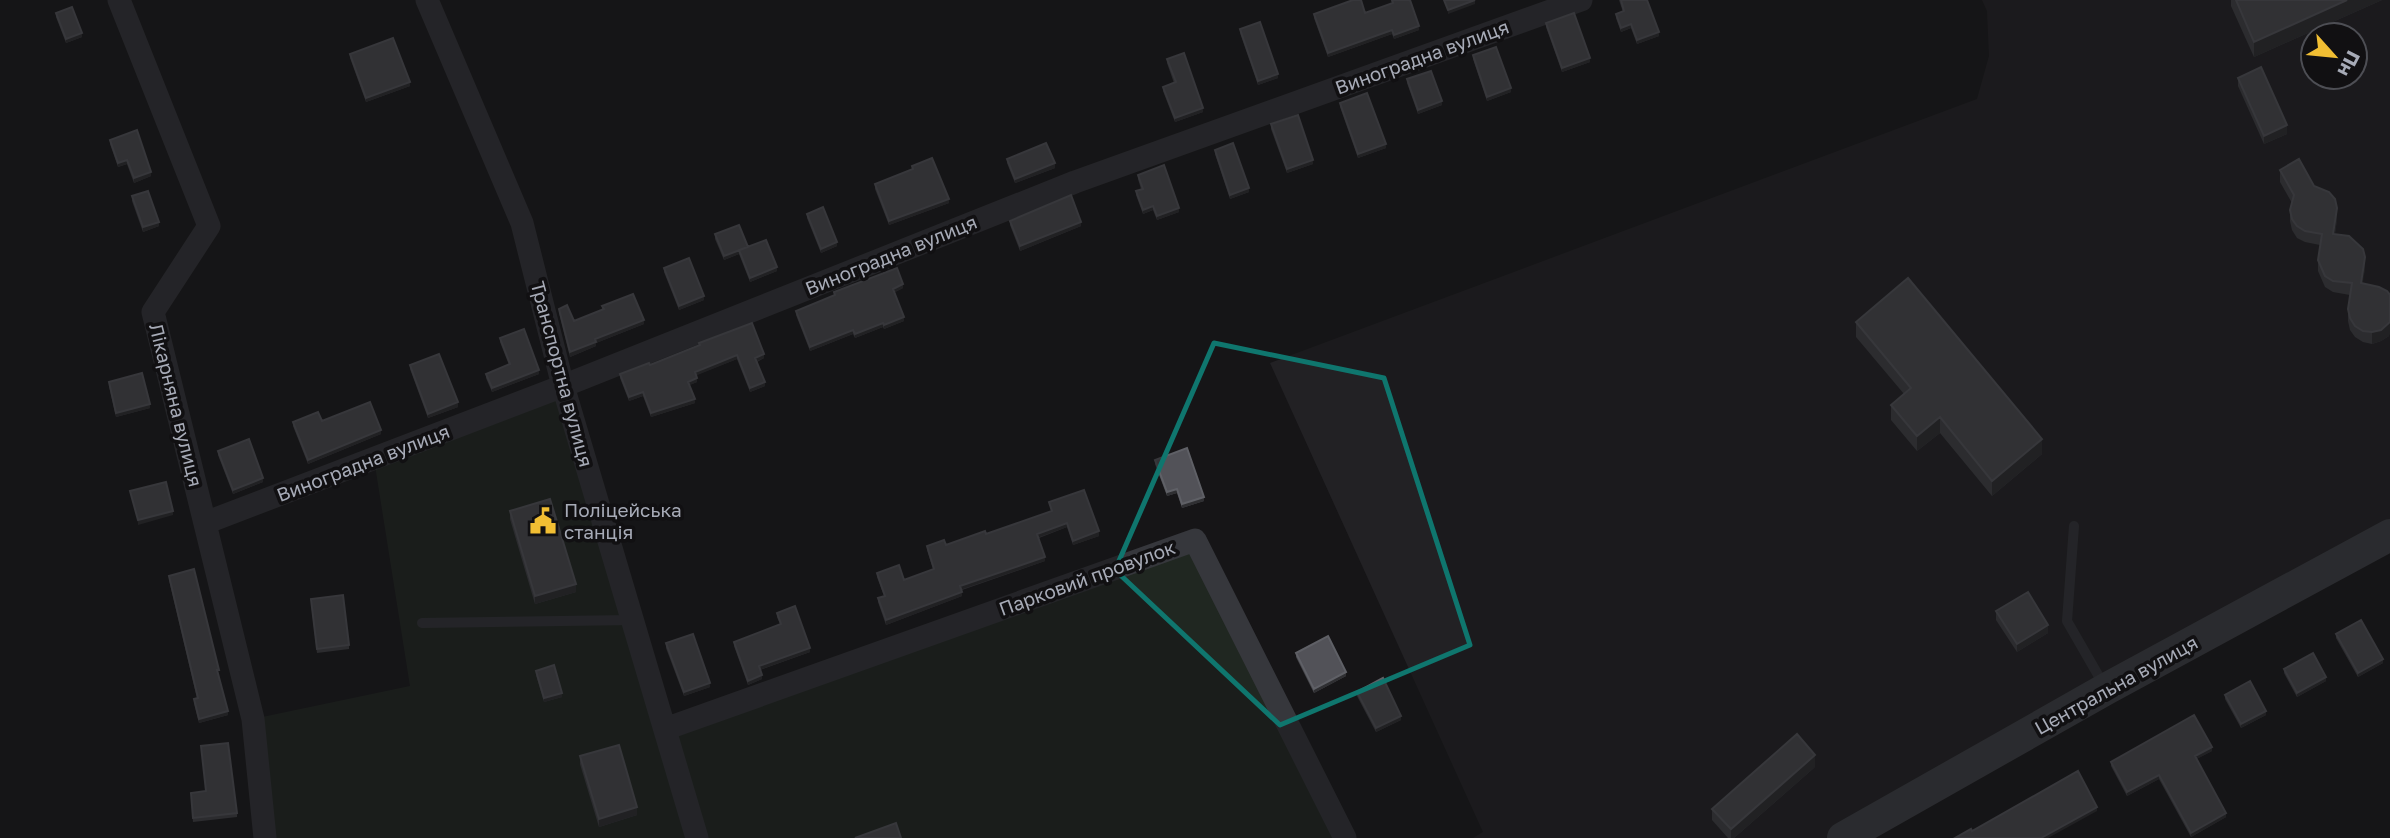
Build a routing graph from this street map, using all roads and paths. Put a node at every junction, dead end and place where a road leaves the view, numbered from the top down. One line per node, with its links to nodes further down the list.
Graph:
1 (119, 0): 5 (street, Лікарняна вулиця)
2 (427, 0): 4 (street, Транспортна вулиця)
3 (1581, 0): 4 (street, Виноградна вулиця)
4 (563, 386): 5 (street, Виноградна вулиця); 8 (street, Транспортна вулиця)
5 (205, 523): 12 (street, Лікарняна вулиця)
6 (2074, 526): 10 (lane)
7 (2390, 535): 10 (street, Центральна вулиця)
8 (633, 620): 9 (lane); 11 (street, Транспортна вулиця)
9 (422, 623)
10 (2106, 689): 15 (street, Центральна вулиця)
11 (665, 729): 13 (street, Транспортна вулиця); 14 (street, Парковий провулок)
12 (265, 838)
13 (697, 838)
14 (1345, 838)
15 (1843, 838)

